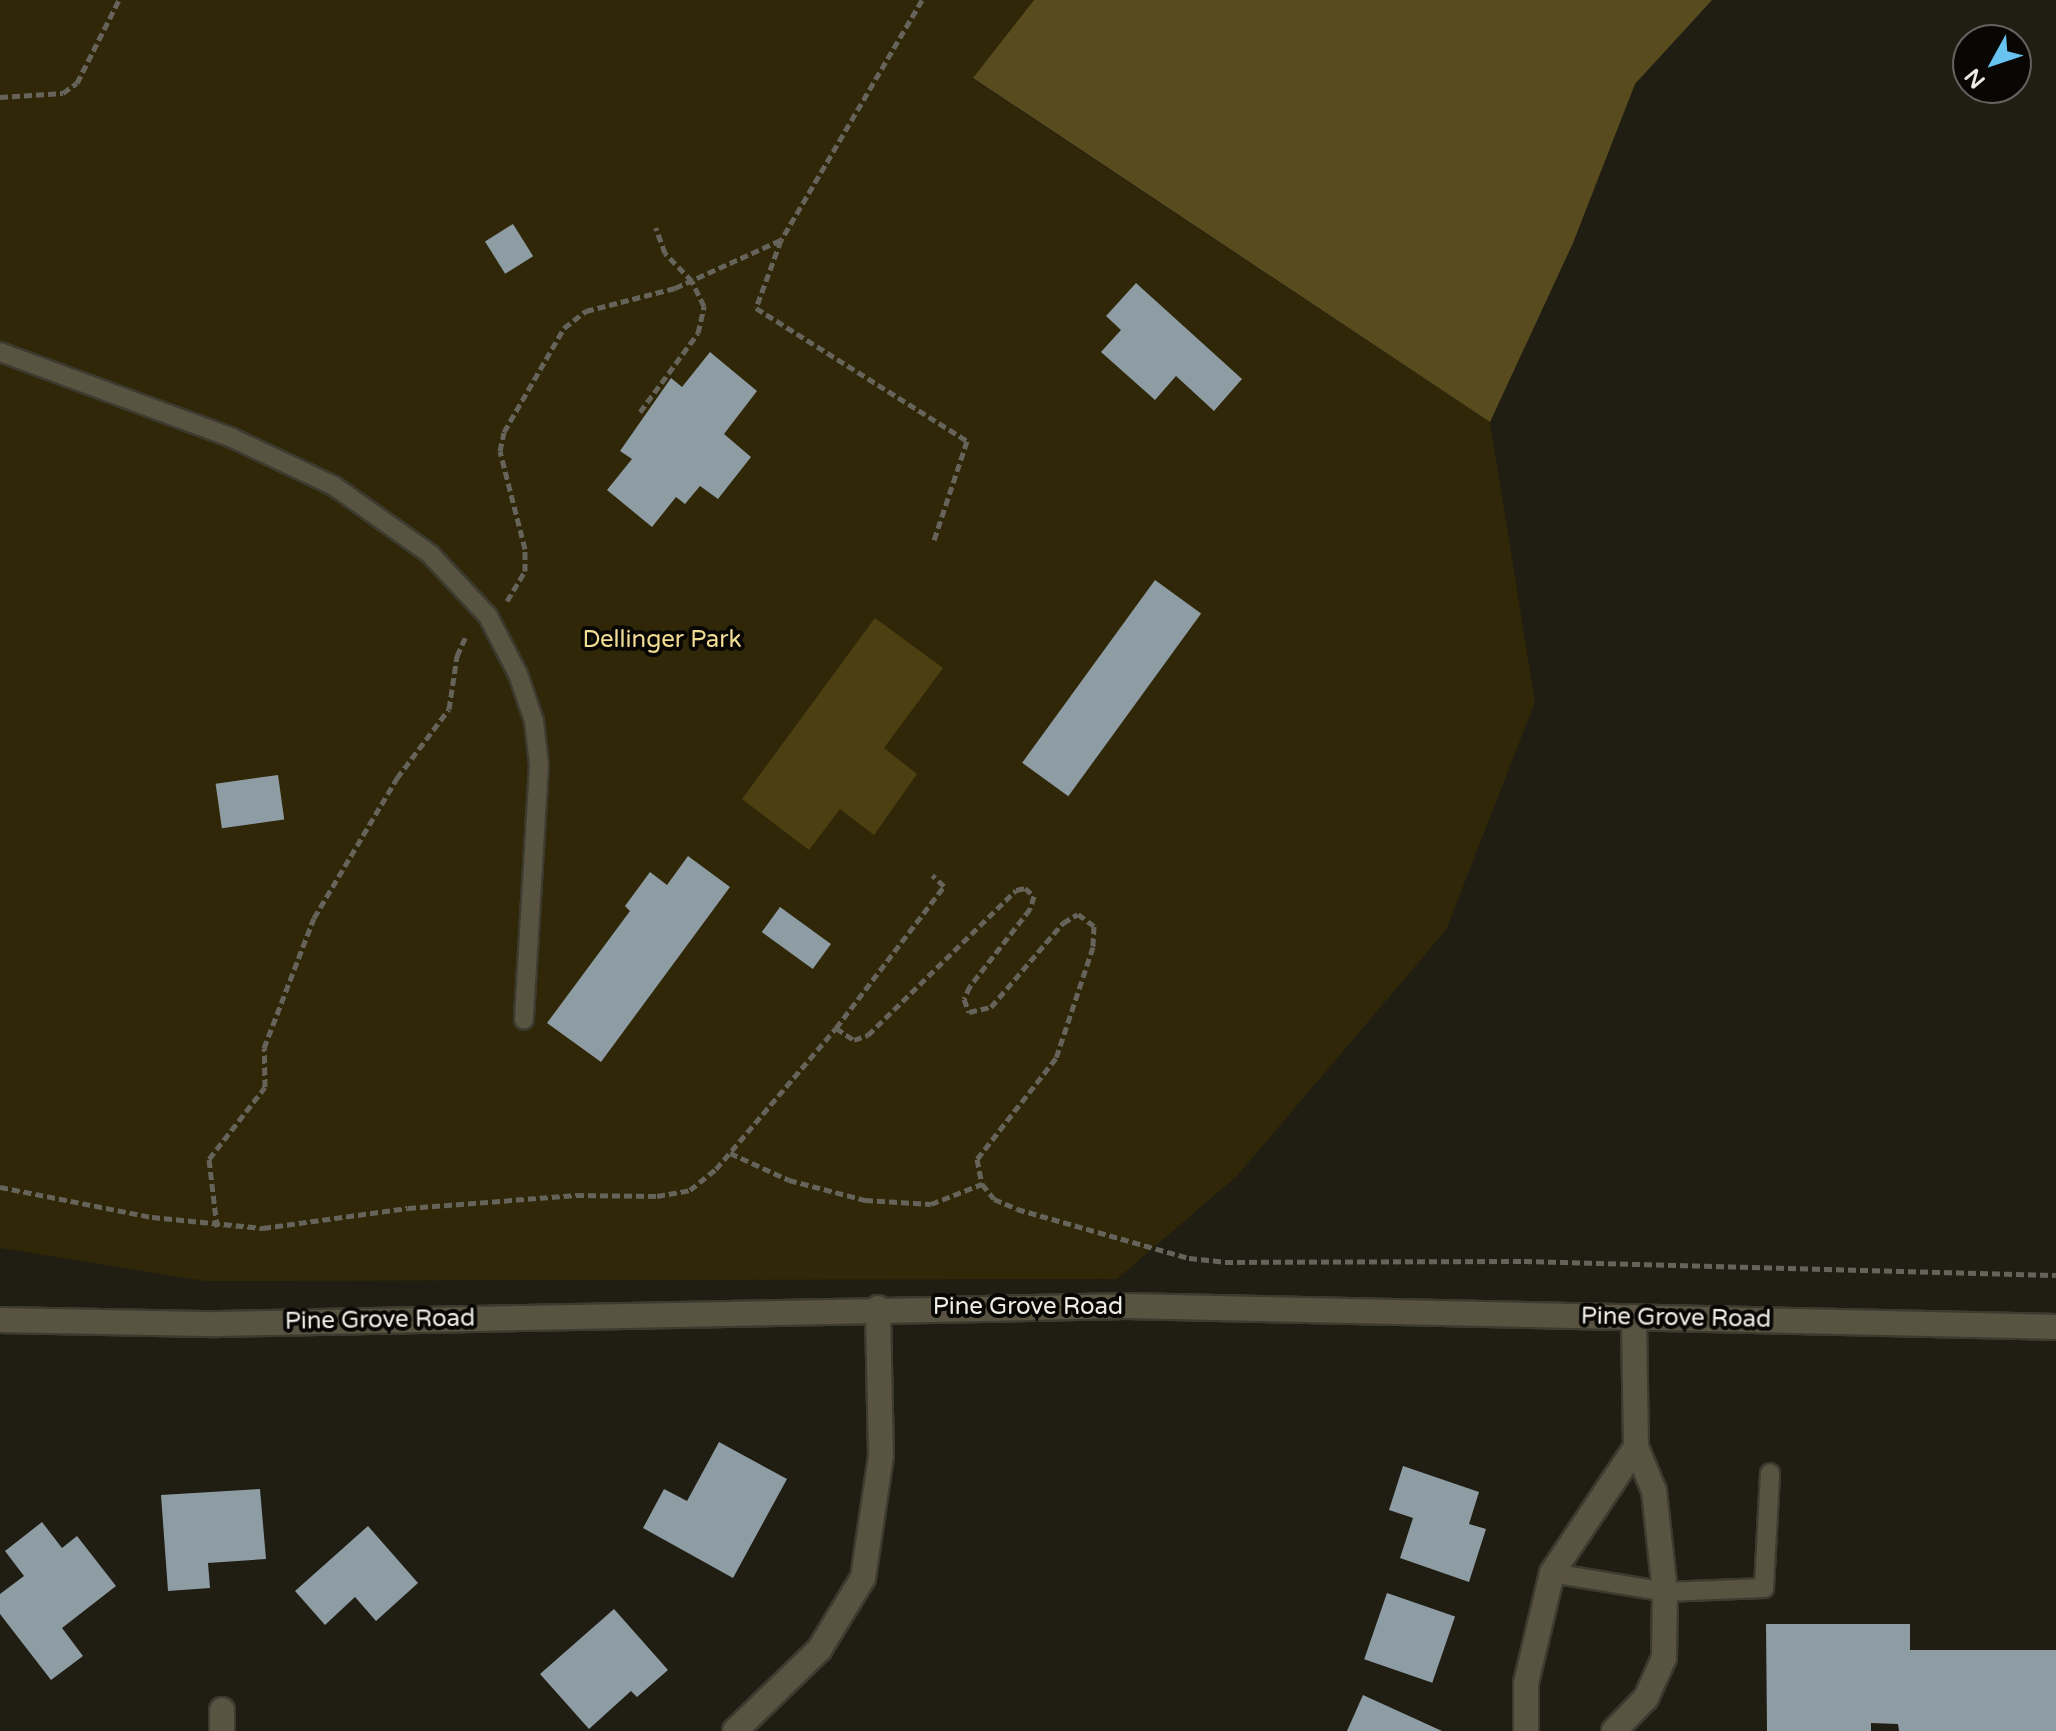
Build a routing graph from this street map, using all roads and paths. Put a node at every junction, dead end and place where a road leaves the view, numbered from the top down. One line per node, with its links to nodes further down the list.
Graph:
1 (119, 0): 3 (path)
2 (922, 0): 5 (path)
3 (0, 97)
4 (656, 228): 6 (path)
5 (781, 240): 6 (path); 9 (path)
6 (692, 281): 8 (path); 10 (path)
7 (0, 352): 10 (lane)
8 (640, 412)
9 (933, 543)
10 (488, 616): 12 (lane); 17 (path)
11 (932, 875): 13 (path)
12 (524, 1020)
13 (836, 1028): 14 (path); 15 (path)
14 (730, 1153): 15 (path); 17 (path)
15 (982, 1184): 18 (path)
16 (0, 1187): 17 (path)
17 (217, 1227)
18 (2056, 1275)
19 (878, 1308): 20 (street, Pine Grove Road); 21 (street, Pine Grove Road); 27 (street)
20 (1634, 1317): 22 (street, Pine Grove Road); 23 (street)
21 (0, 1320)
22 (2056, 1327)
23 (1636, 1447): 25 (street); 26 (street)
24 (1770, 1473): 26 (lane)
25 (1552, 1573): 26 (lane); 28 (street)
26 (1665, 1592): 29 (street)
27 (735, 1731)
28 (1526, 1731)
29 (1614, 1731)

